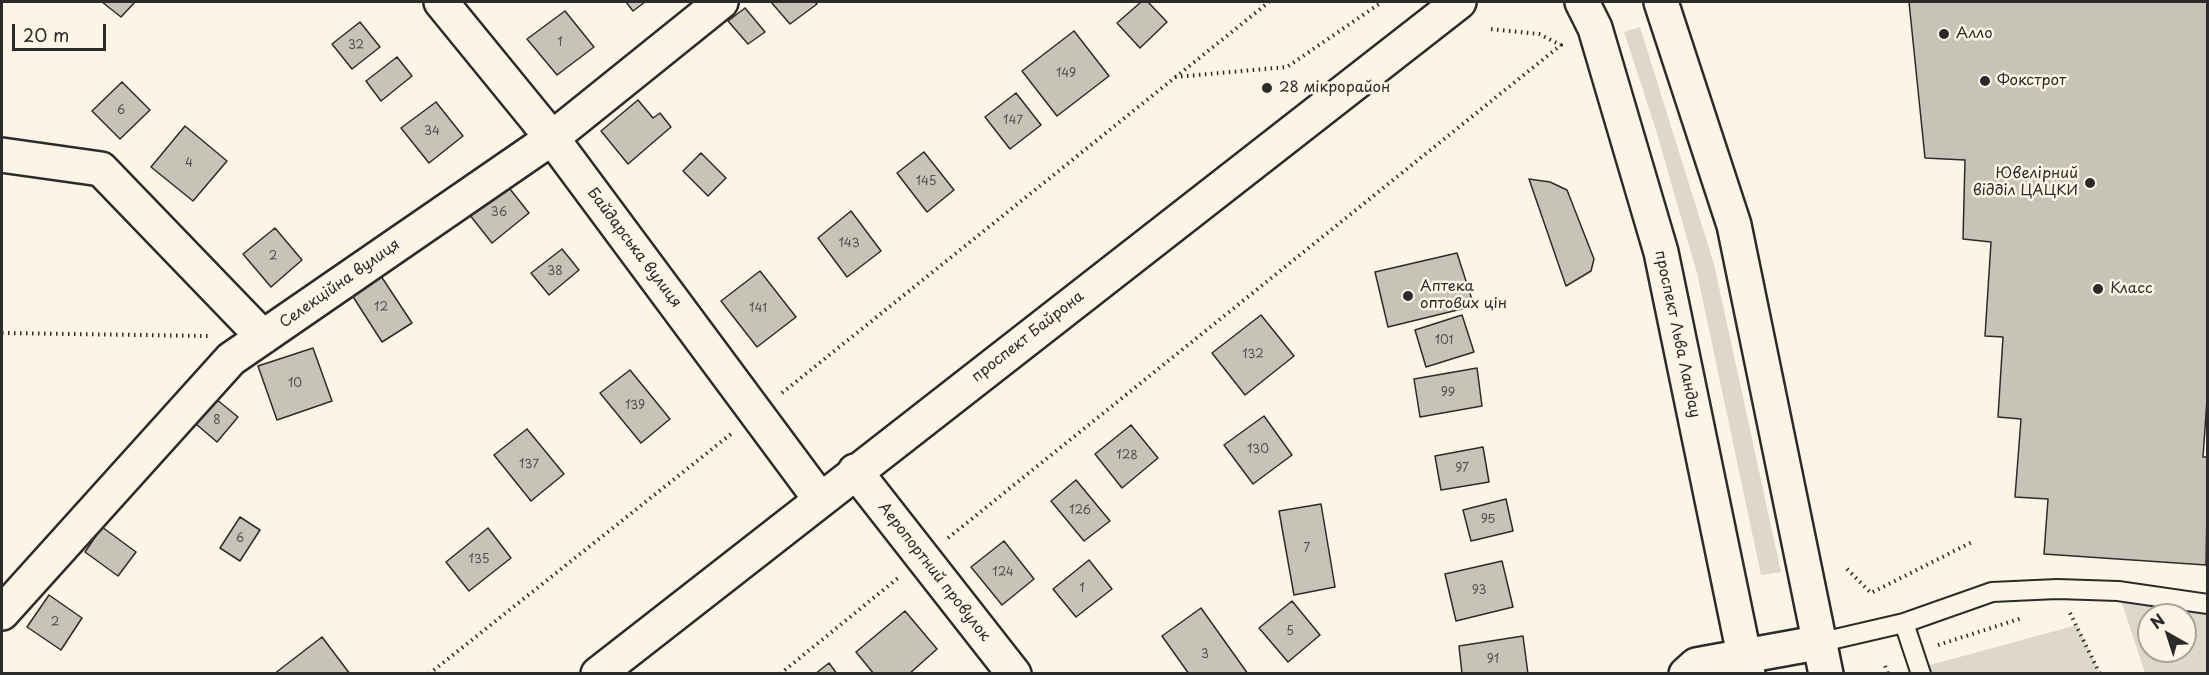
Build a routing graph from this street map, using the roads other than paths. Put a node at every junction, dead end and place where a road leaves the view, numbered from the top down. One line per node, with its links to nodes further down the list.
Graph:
1 (441, 2): 6 (main road, Байдарська вулиця)
2 (721, 2): 6 (main road, Селекційна вулиця)
3 (1459, 2): 9 (main road, проспект Байрона)
4 (1582, 2): 15 (main road, проспект Льва Ландау)
5 (1661, 2): 14 (main road)
6 (552, 138): 8 (main road, Селекційна вулиця); 10 (main road, Байдарська вулиця)
7 (2, 155): 8 (main road)
8 (262, 337): 12 (main road, Селекційна вулиця)
9 (855, 471): 10 (main road, проспект Байрона); 17 (main road, Аеропортний провулок)
10 (820, 499): 16 (main road, проспект Байрона)
11 (2208, 604): 13 (lane)
12 (2, 613)
13 (1904, 623): 14 (lane); 20 (lane)
14 (1822, 642): 15 (main road); 19 (main road)
15 (1747, 665): 18 (main road)
16 (598, 674)
17 (1014, 674)
18 (1686, 674)
19 (1826, 674)
20 (1921, 674)

